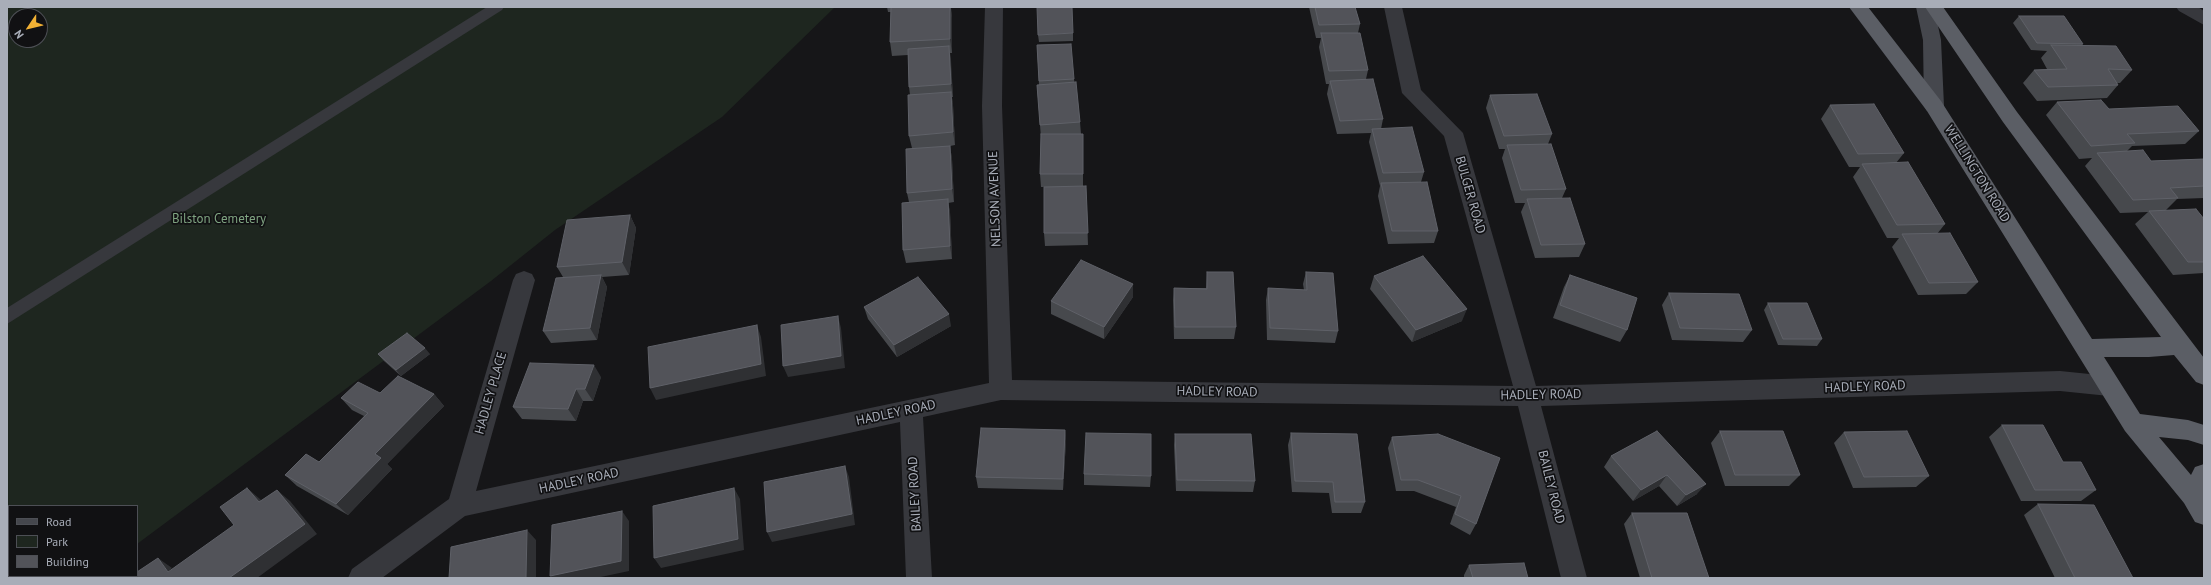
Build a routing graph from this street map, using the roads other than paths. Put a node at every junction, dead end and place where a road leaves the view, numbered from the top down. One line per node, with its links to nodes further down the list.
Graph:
1 (497, 7): 11 (lane)
2 (994, 7): 16 (street, NELSON AVENUE)
3 (1393, 7): 17 (street, BULGER ROAD)
4 (1858, 7): 9 (highway, WELLINGTON ROAD)
5 (1926, 7): 9 (main road)
6 (1934, 7): 12 (highway)
7 (2185, 7): 8 (street)
8 (2204, 19)
9 (1934, 106): 13 (highway, WELLINGTON ROAD)
10 (524, 280): 22 (street, HADLEY PLACE)
11 (7, 317)
12 (2179, 345): 13 (highway); 14 (highway)
13 (2085, 348): 15 (highway, WELLINGTON ROAD)
14 (2204, 375)
15 (2109, 386): 17 (street, HADLEY ROAD); 19 (highway, WELLINGTON ROAD)
16 (1001, 390): 17 (street, HADLEY ROAD); 18 (street, HADLEY ROAD)
17 (1527, 396): 25 (street, BAILEY ROAD)
18 (911, 410): 22 (street, HADLEY ROAD); 24 (street, BAILEY ROAD)
19 (2133, 424): 20 (highway); 21 (highway, WELLINGTON ROAD)
20 (2204, 435)
21 (2200, 495)
22 (459, 506): 23 (street, HADLEY ROAD)
23 (361, 578)
24 (919, 578)
25 (1574, 578)

